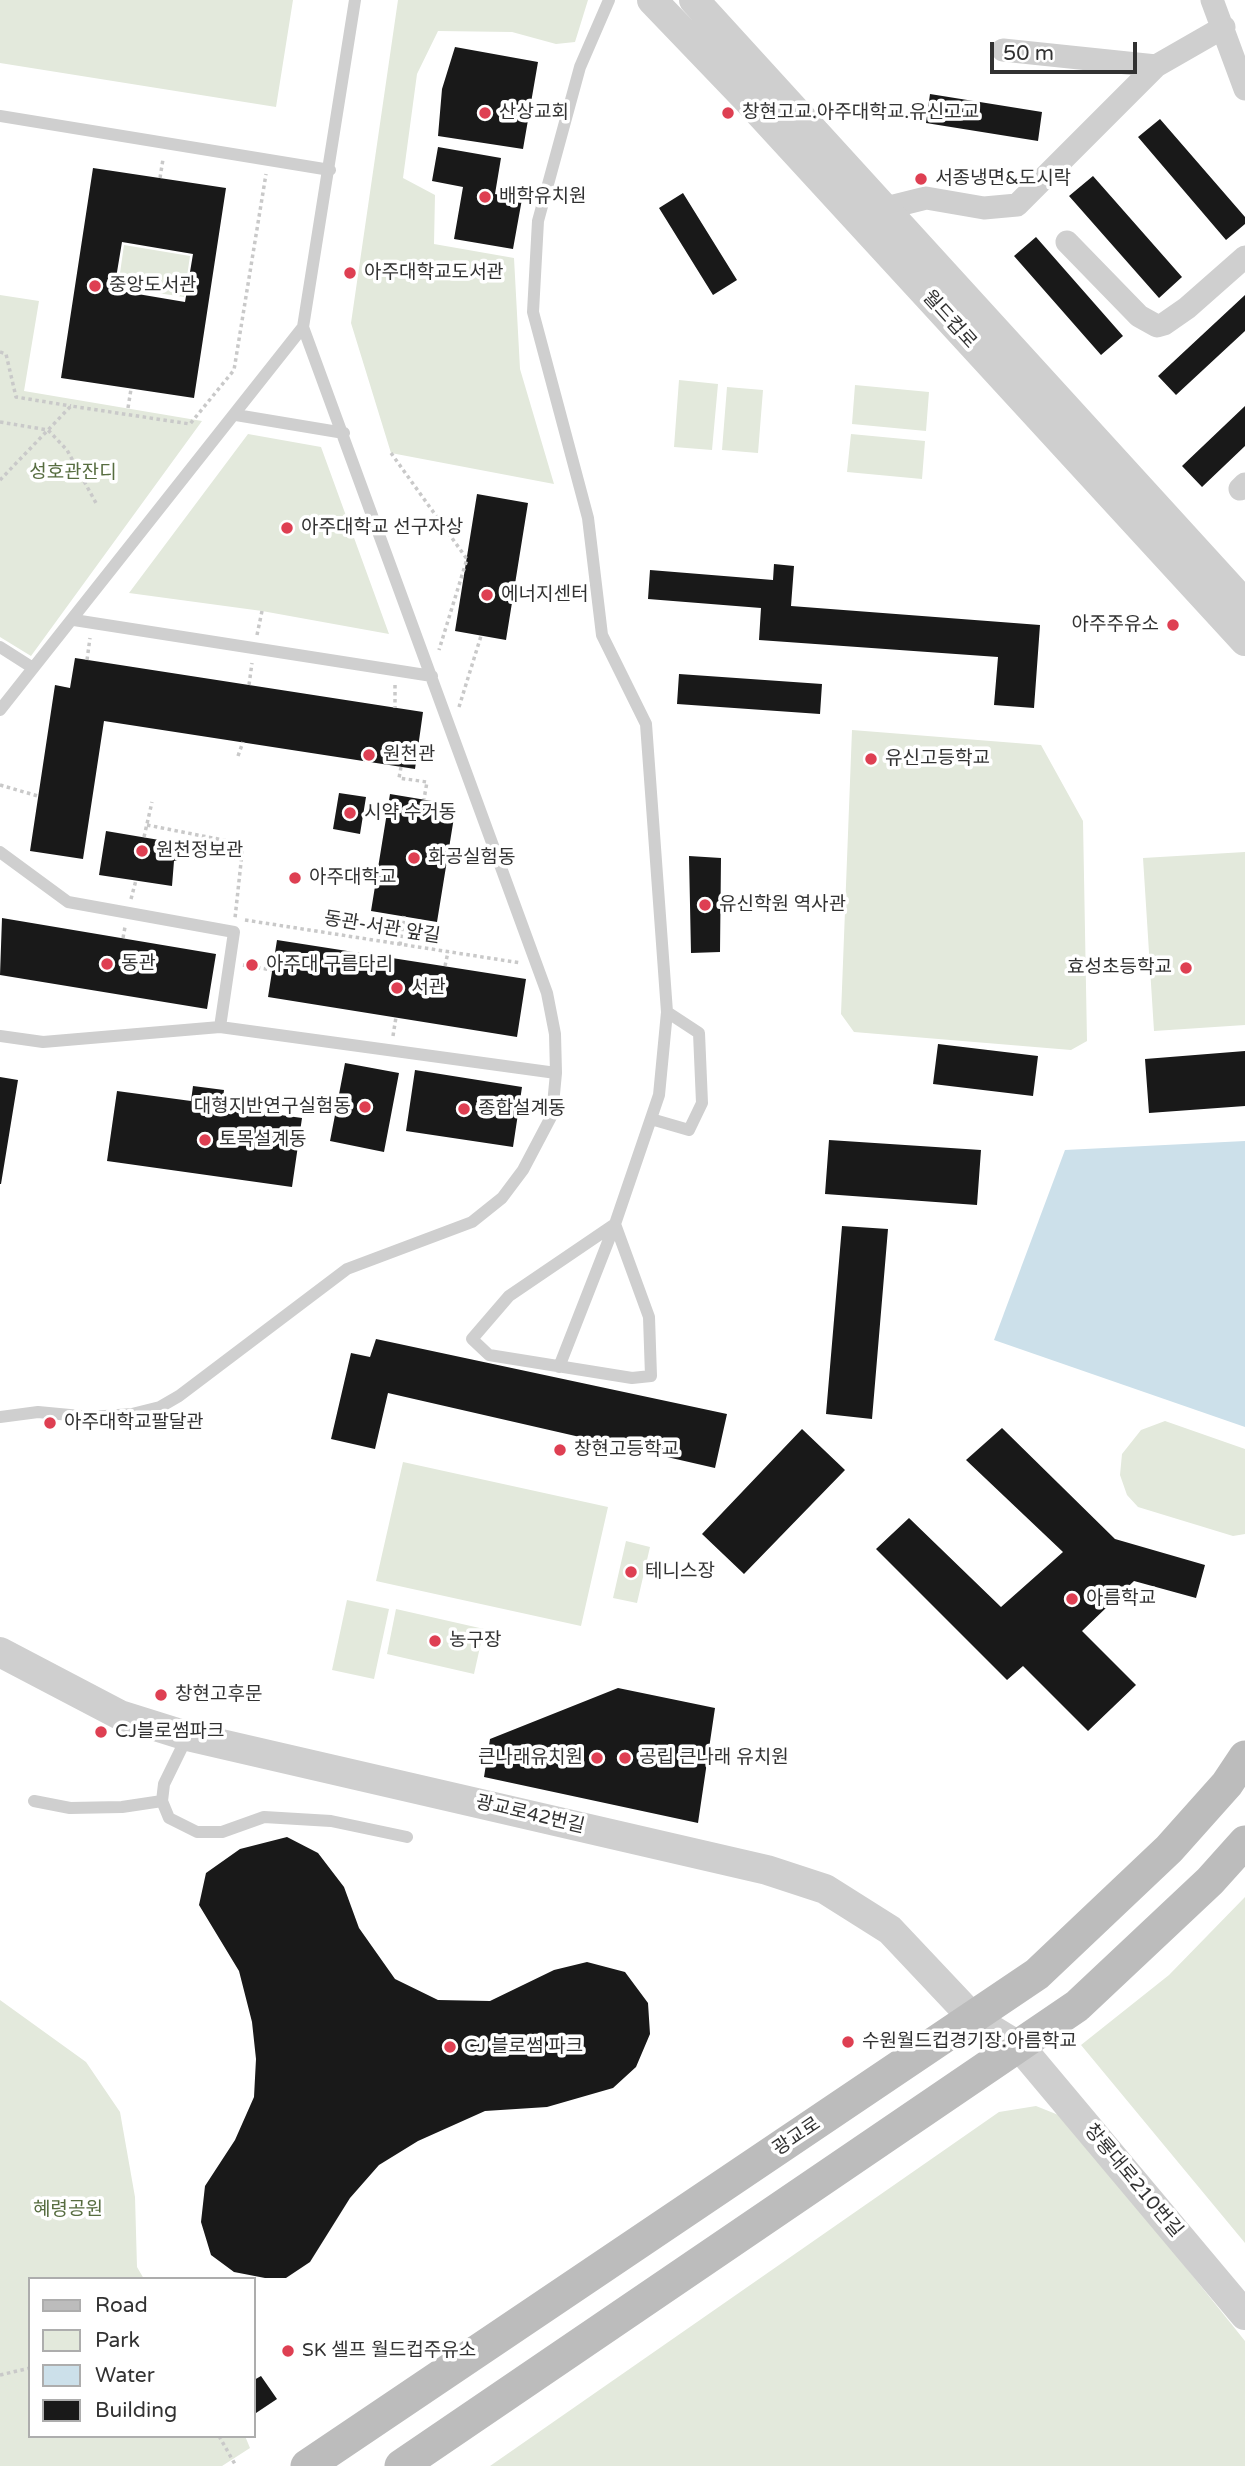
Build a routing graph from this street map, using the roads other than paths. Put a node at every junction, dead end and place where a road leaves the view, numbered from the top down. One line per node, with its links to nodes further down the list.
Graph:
1 (355, 0): 11 (lane)
2 (609, 0): 26 (lane)
3 (652, 0): 20 (street, 월드컵로)
4 (694, 0): 12 (street, 월드컵로)
5 (1212, 0): 6 (street)
6 (1224, 27): 8 (street); 9 (street)
7 (1003, 50): 8 (street)
8 (1156, 66): 12 (street)
9 (1245, 89)
10 (0, 116): 11 (lane)
11 (330, 170): 15 (lane)
12 (886, 208): 18 (street, 월드컵로)
13 (1067, 242): 14 (street)
14 (1245, 257)
15 (303, 327): 16 (lane); 17 (lane)
16 (236, 415): 17 (lane); 19 (lane)
17 (344, 433): 23 (lane)
18 (1245, 604)
19 (74, 620): 22 (lane); 23 (lane)
20 (1245, 641)
21 (0, 648): 22 (lane)
22 (33, 668): 24 (lane)
23 (432, 676): 29 (lane)
24 (0, 710)
25 (0, 852): 27 (lane)
26 (667, 1012): 30 (lane); 30 (lane)
27 (220, 1027): 28 (lane); 29 (lane)
28 (0, 1036)
29 (556, 1073): 33 (lane)
30 (650, 1119): 31 (lane)
31 (615, 1224): 32 (lane); 32 (lane); 32 (lane)
32 (559, 1367)
33 (0, 1417)
34 (0, 1652): 35 (street, 광교로42번길)
35 (187, 1736): 38 (lane); 41 (street, 광교로42번길)
36 (1245, 1757): 41 (main road, 광교로)
37 (34, 1801): 38 (lane)
38 (162, 1801): 39 (lane)
39 (407, 1837)
40 (1245, 1842): 42 (main road)
41 (974, 2019): 42 (street, 광교로42번길); 44 (main road, 광교로)
42 (1020, 2047): 43 (street, 창룡대로210번길); 45 (main road)
43 (1245, 2315)
44 (306, 2466)
45 (401, 2466)

